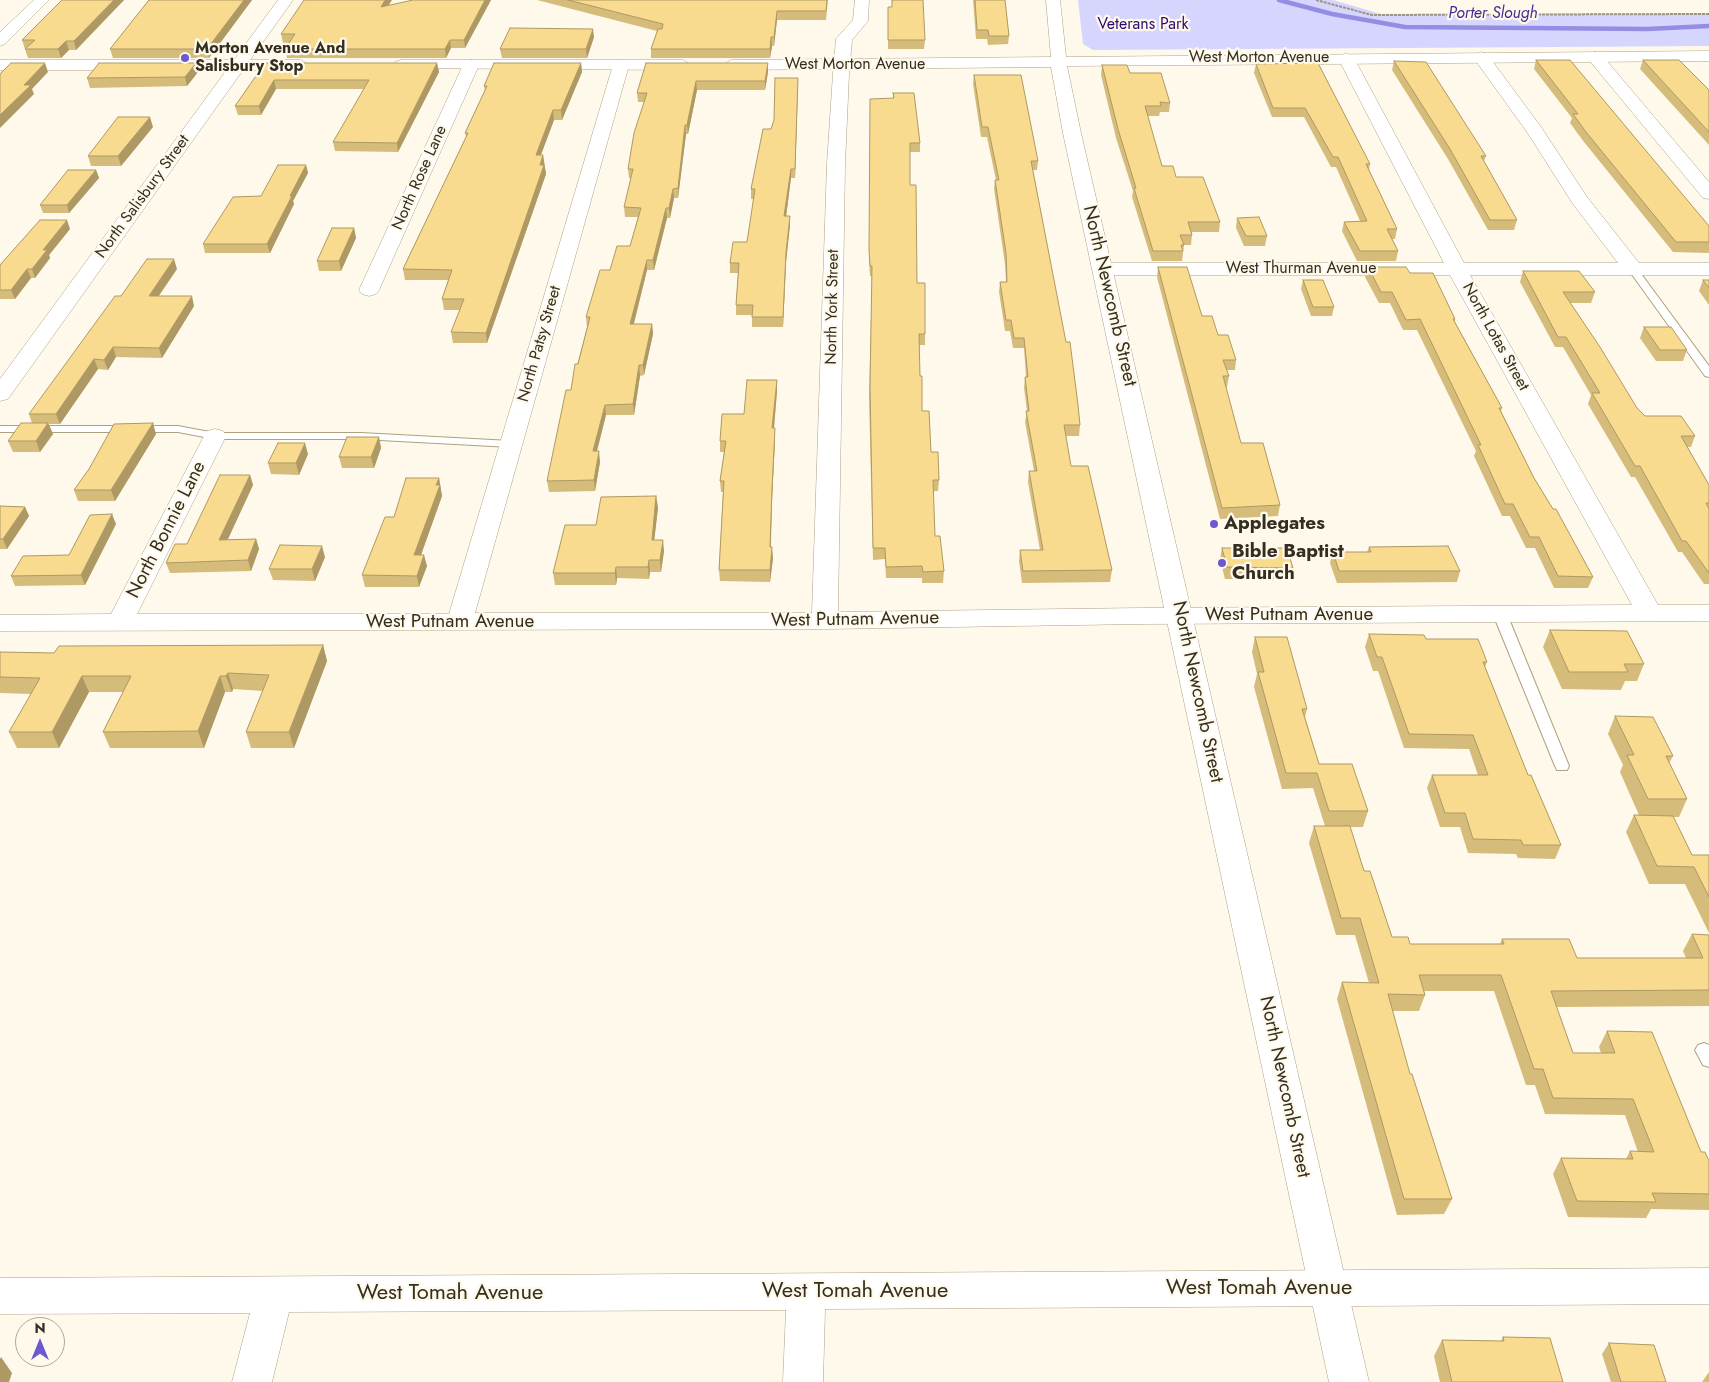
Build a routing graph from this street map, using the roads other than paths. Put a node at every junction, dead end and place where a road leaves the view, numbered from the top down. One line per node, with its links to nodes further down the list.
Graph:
1 (42, 0): 5 (street)
2 (286, 0): 12 (street, North Salisbury Street)
3 (862, 0): 19 (street, North York Street)
4 (1052, 0): 10 (street, North Newcomb Street)
5 (0, 41)
6 (1709, 56): 8 (street, West Morton Avenue)
7 (1481, 57): 8 (street, West Morton Avenue); 9 (street, West Morton Avenue); 23 (street)
8 (1596, 57): 20 (street)
9 (1346, 58): 10 (street, West Morton Avenue); 22 (street, North Lotas Street)
10 (1059, 62): 19 (street, West Morton Avenue); 21 (street, North Newcomb Street)
11 (0, 65): 12 (street)
12 (239, 65): 13 (street); 27 (street, North Salisbury Street)
13 (316, 65)
14 (384, 65): 15 (street)
15 (471, 65): 16 (street); 25 (street, North Rose Lane)
16 (621, 65): 17 (street); 30 (street, North Patsy Street)
17 (697, 65)
18 (717, 65): 19 (street, West Morton Avenue)
19 (841, 65): 35 (street, North York Street)
20 (1709, 194)
21 (1102, 269): 22 (street, West Thurman Avenue); 34 (street, North Newcomb Street)
22 (1457, 269): 23 (street, West Thurman Avenue); 32 (street, North Lotas Street)
23 (1633, 269): 24 (street, West Thurman Avenue); 26 (lane)
24 (1709, 269)
25 (369, 290)
26 (1709, 374)
27 (0, 394)
28 (0, 429): 29 (lane)
29 (215, 436): 30 (lane); 38 (street, North Bonnie Lane)
30 (511, 444): 36 (street, North Patsy Street)
31 (1500, 614): 32 (street, West Putnam Avenue); 34 (street, West Putnam Avenue); 39 (lane)
32 (1650, 614): 33 (street, West Putnam Avenue)
33 (1709, 614)
34 (1181, 616): 35 (street, West Putnam Avenue); 41 (street, North Newcomb Street)
35 (825, 621): 36 (street, West Putnam Avenue)
36 (460, 622): 38 (street, West Putnam Avenue)
37 (0, 623): 38 (street, West Putnam Avenue)
38 (120, 623)
39 (1562, 766)
40 (1709, 1286): 41 (street, West Tomah Avenue)
41 (1329, 1289): 42 (street, West Tomah Avenue); 47 (street, North Newcomb Street)
42 (806, 1292): 43 (street, West Tomah Avenue); 46 (street)
43 (274, 1295): 44 (street, West Tomah Avenue); 45 (street)
44 (0, 1296)
45 (252, 1382)
46 (803, 1382)
47 (1350, 1382)

